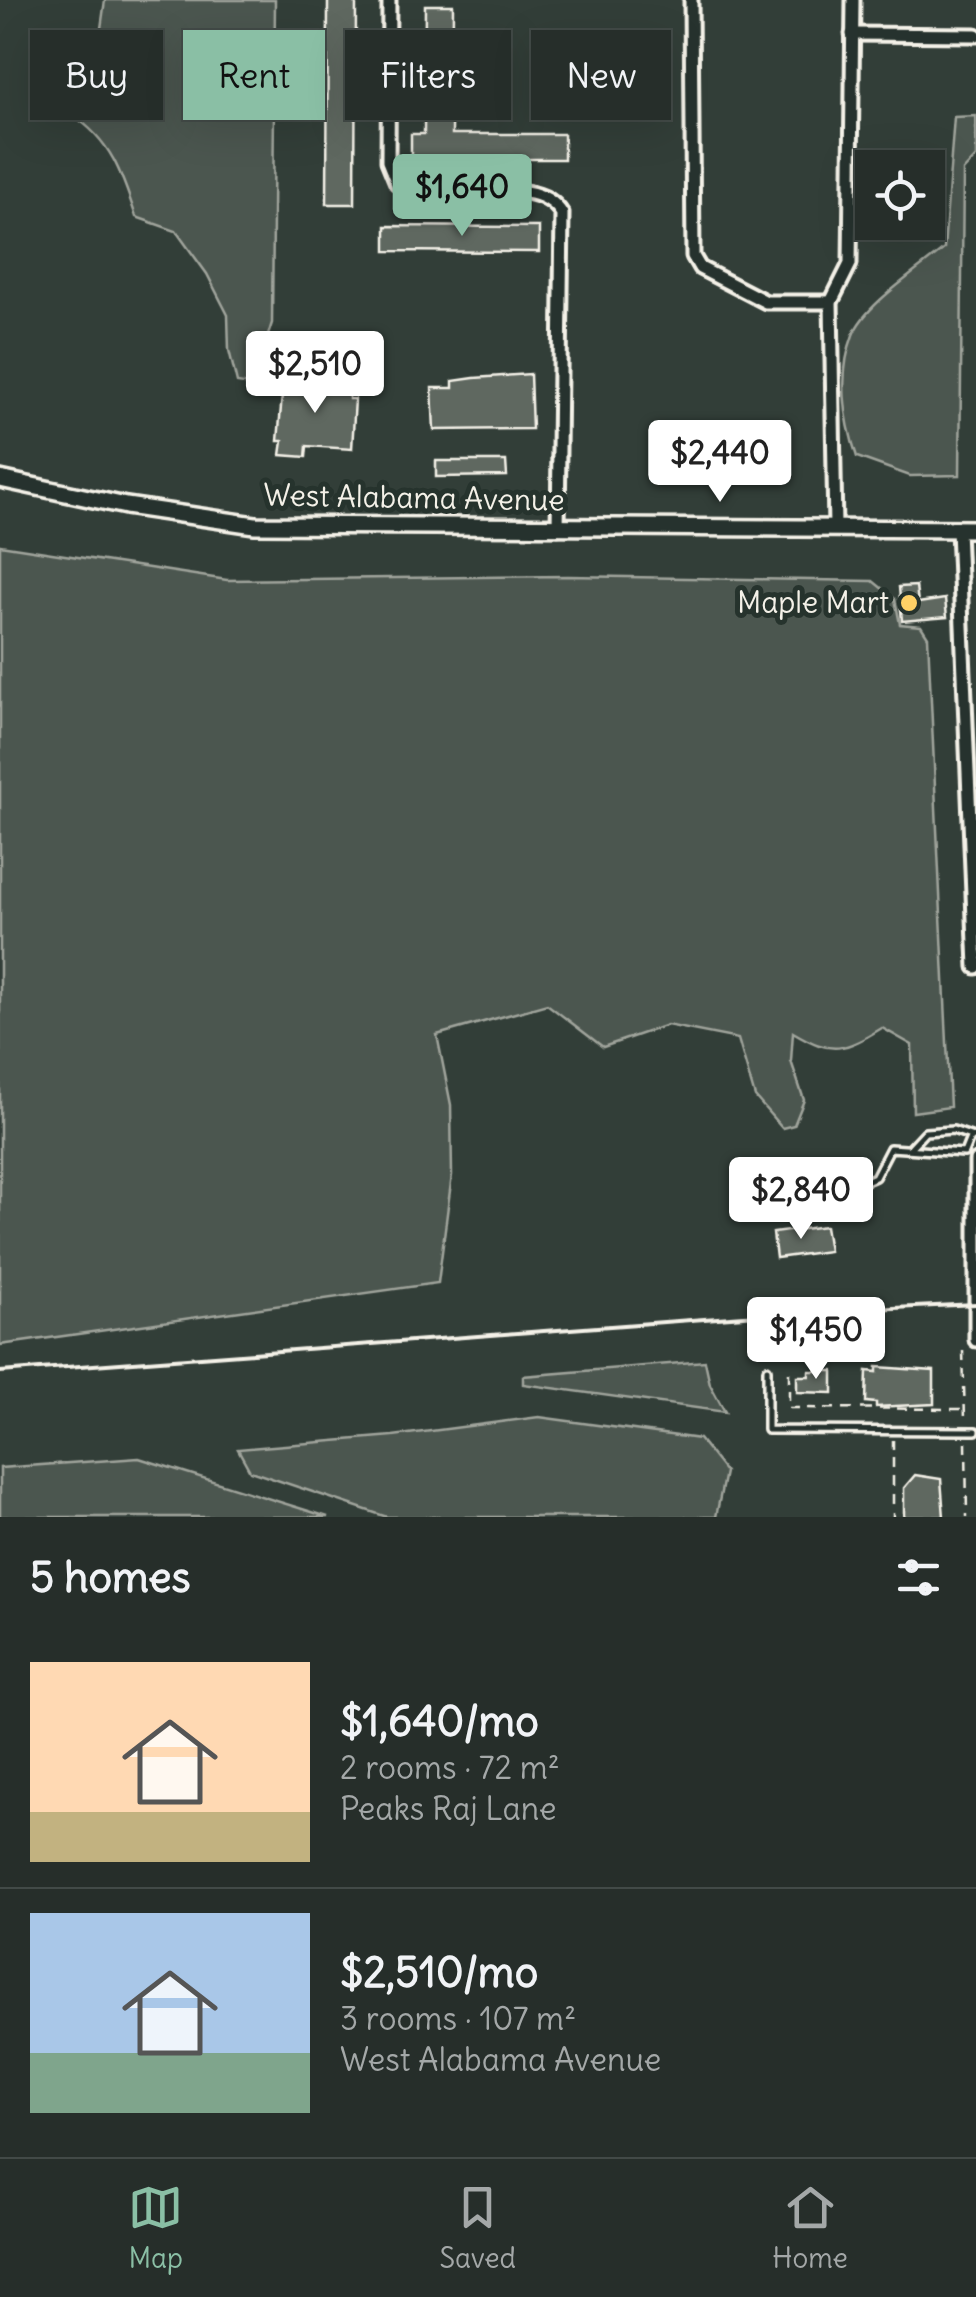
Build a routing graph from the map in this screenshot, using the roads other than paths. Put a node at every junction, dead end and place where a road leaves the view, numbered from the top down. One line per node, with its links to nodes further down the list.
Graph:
1 (389, 0): 8 (street)
2 (690, 0): 6 (street)
3 (852, 0): 4 (street)
4 (852, 34): 5 (street); 6 (street)
5 (976, 34)
6 (831, 302): 9 (street)
7 (0, 478): 8 (main road, West Alabama Avenue)
8 (558, 528): 9 (main road, West Alabama Avenue)
9 (835, 528): 10 (main road, West Alabama Avenue)
10 (958, 529): 11 (main road, West Alabama Avenue); 12 (street)
11 (976, 529)
12 (976, 967)
13 (973, 1138): 14 (lane); 14 (lane)
14 (912, 1148): 16 (lane)
15 (976, 1162): 17 (street)
16 (798, 1211)
17 (975, 1304): 18 (street)
18 (976, 1340)
19 (767, 1369): 20 (lane)
20 (976, 1431)

